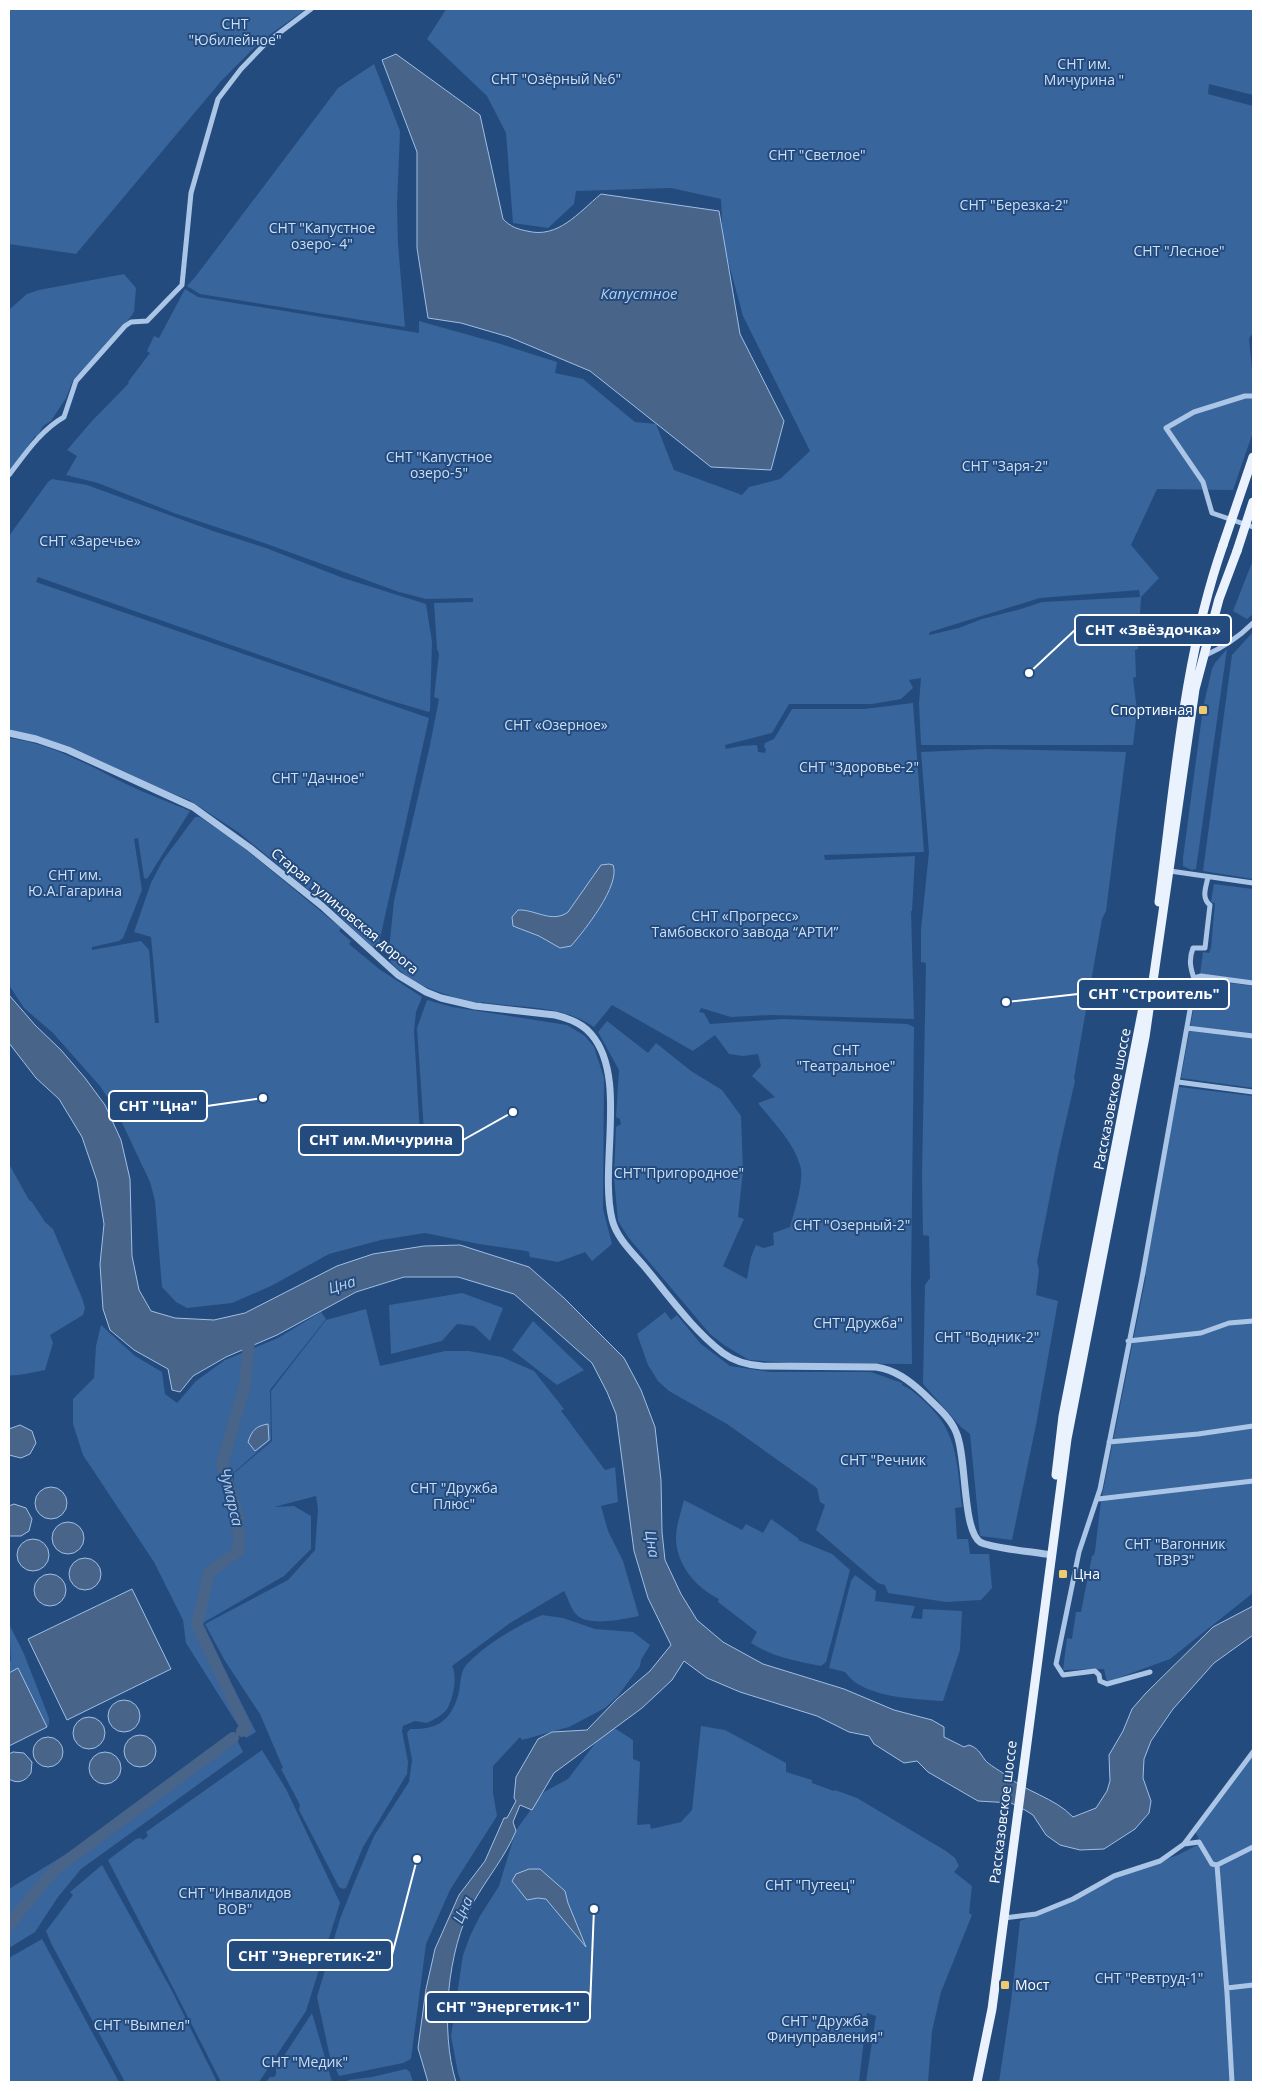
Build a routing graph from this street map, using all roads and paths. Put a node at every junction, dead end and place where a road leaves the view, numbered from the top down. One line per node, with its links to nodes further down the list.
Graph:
1 (311, 9): 4 (street)
2 (1253, 396): 6 (street)
3 (1253, 457): 25 (main road, Рассказовское шоссе, bridge)
4 (9, 475)
5 (1253, 502): 8 (main road, Рассказовское шоссе, bridge)
6 (1253, 528)
7 (1253, 623): 8 (street)
8 (1203, 656): 10 (main road, Рассказовское шоссе)
9 (9, 733): 25 (street, Старая тулиновская дорога)
10 (1170, 871): 11 (street); 25 (main road, Рассказовское шоссе)
11 (1208, 877): 12 (street); 13 (street)
12 (1253, 883)
13 (1194, 978): 14 (street); 15 (street)
14 (1253, 983)
15 (1187, 1028): 16 (street); 17 (street)
16 (1253, 1036)
17 (1178, 1082): 18 (street); 20 (street)
18 (1253, 1092)
19 (1253, 1321): 20 (street)
20 (1128, 1341): 22 (street)
21 (1253, 1426): 22 (street)
22 (1109, 1442): 24 (street)
23 (1253, 1481): 24 (street)
24 (1098, 1499): 26 (street)
25 (1052, 1550): 31 (main road, Рассказовское шоссе)
26 (1150, 1672)
27 (1253, 1752): 28 (street)
28 (1184, 1844): 30 (street); 31 (street)
29 (1253, 1847): 30 (street)
30 (1217, 1865): 33 (street)
31 (1004, 1918): 34 (main road, Рассказовское шоссе)
32 (1253, 1985): 33 (street)
33 (1227, 1988): 35 (street)
34 (977, 2082)
35 (1232, 2082)

